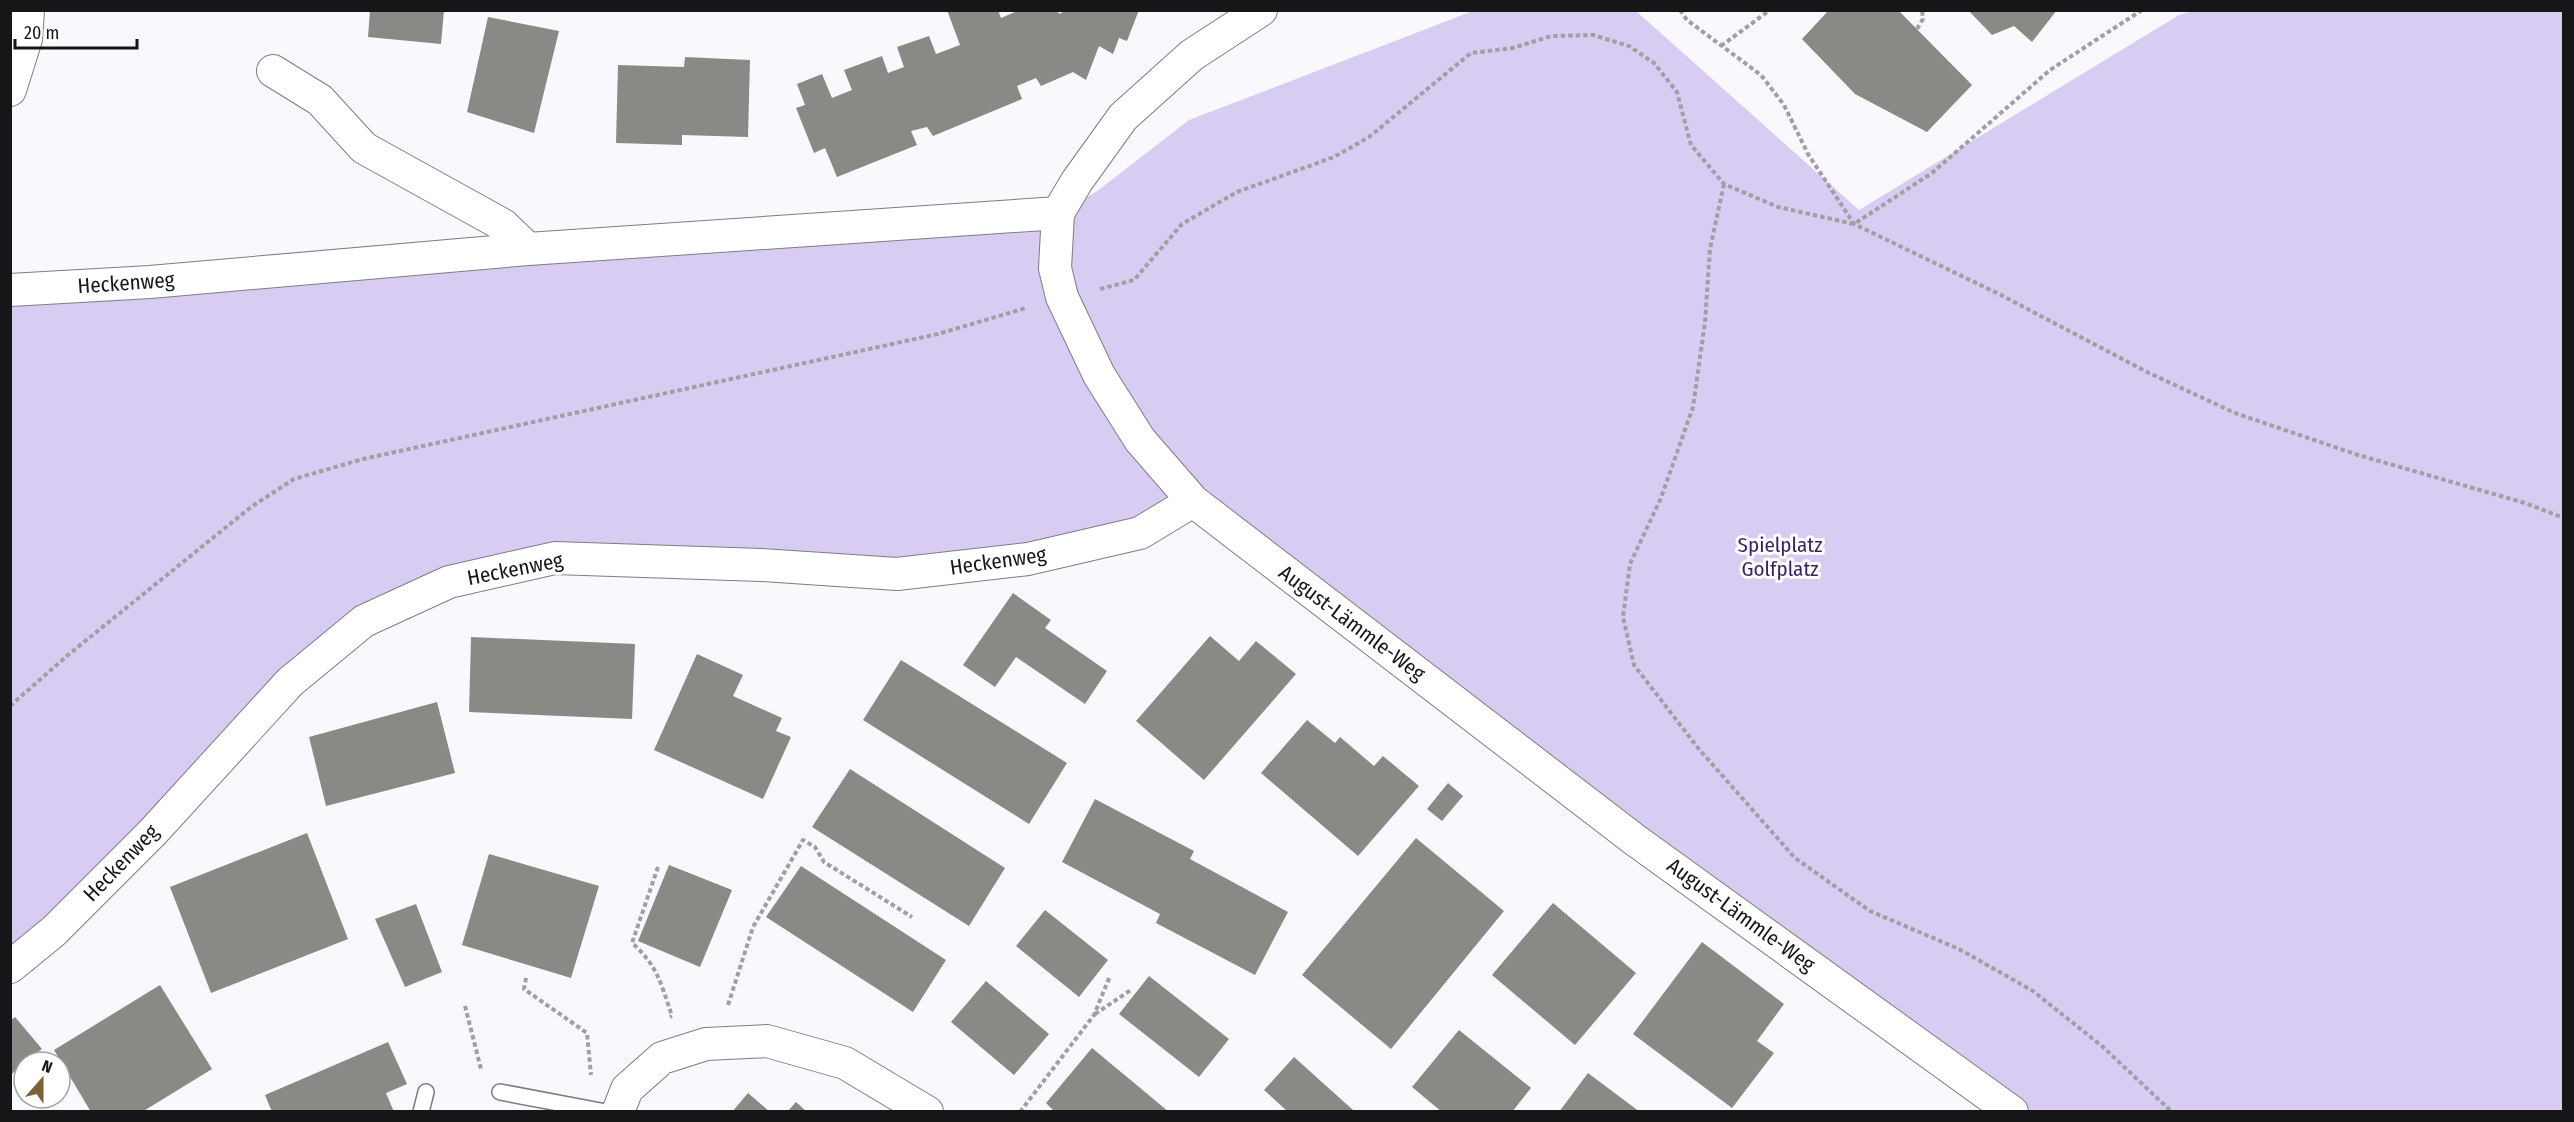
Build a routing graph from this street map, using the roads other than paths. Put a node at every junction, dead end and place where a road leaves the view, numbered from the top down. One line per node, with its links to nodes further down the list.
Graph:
1 (28, 10): 4 (street)
2 (1261, 10): 5 (street, August-Lämmle-Weg)
3 (273, 71): 6 (street)
4 (10, 90)
5 (1058, 213): 6 (street, Heckenweg); 8 (street, August-Lämmle-Weg)
6 (528, 249): 7 (street, Heckenweg)
7 (10, 290)
8 (1192, 501): 9 (street, Heckenweg); 16 (street, August-Lämmle-Weg)
9 (10, 967)
10 (426, 1092): 13 (lane)
11 (500, 1092): 12 (lane)
12 (604, 1110): 14 (lane); 15 (street)
13 (422, 1112)
14 (606, 1112)
15 (927, 1112)
16 (2012, 1112)

